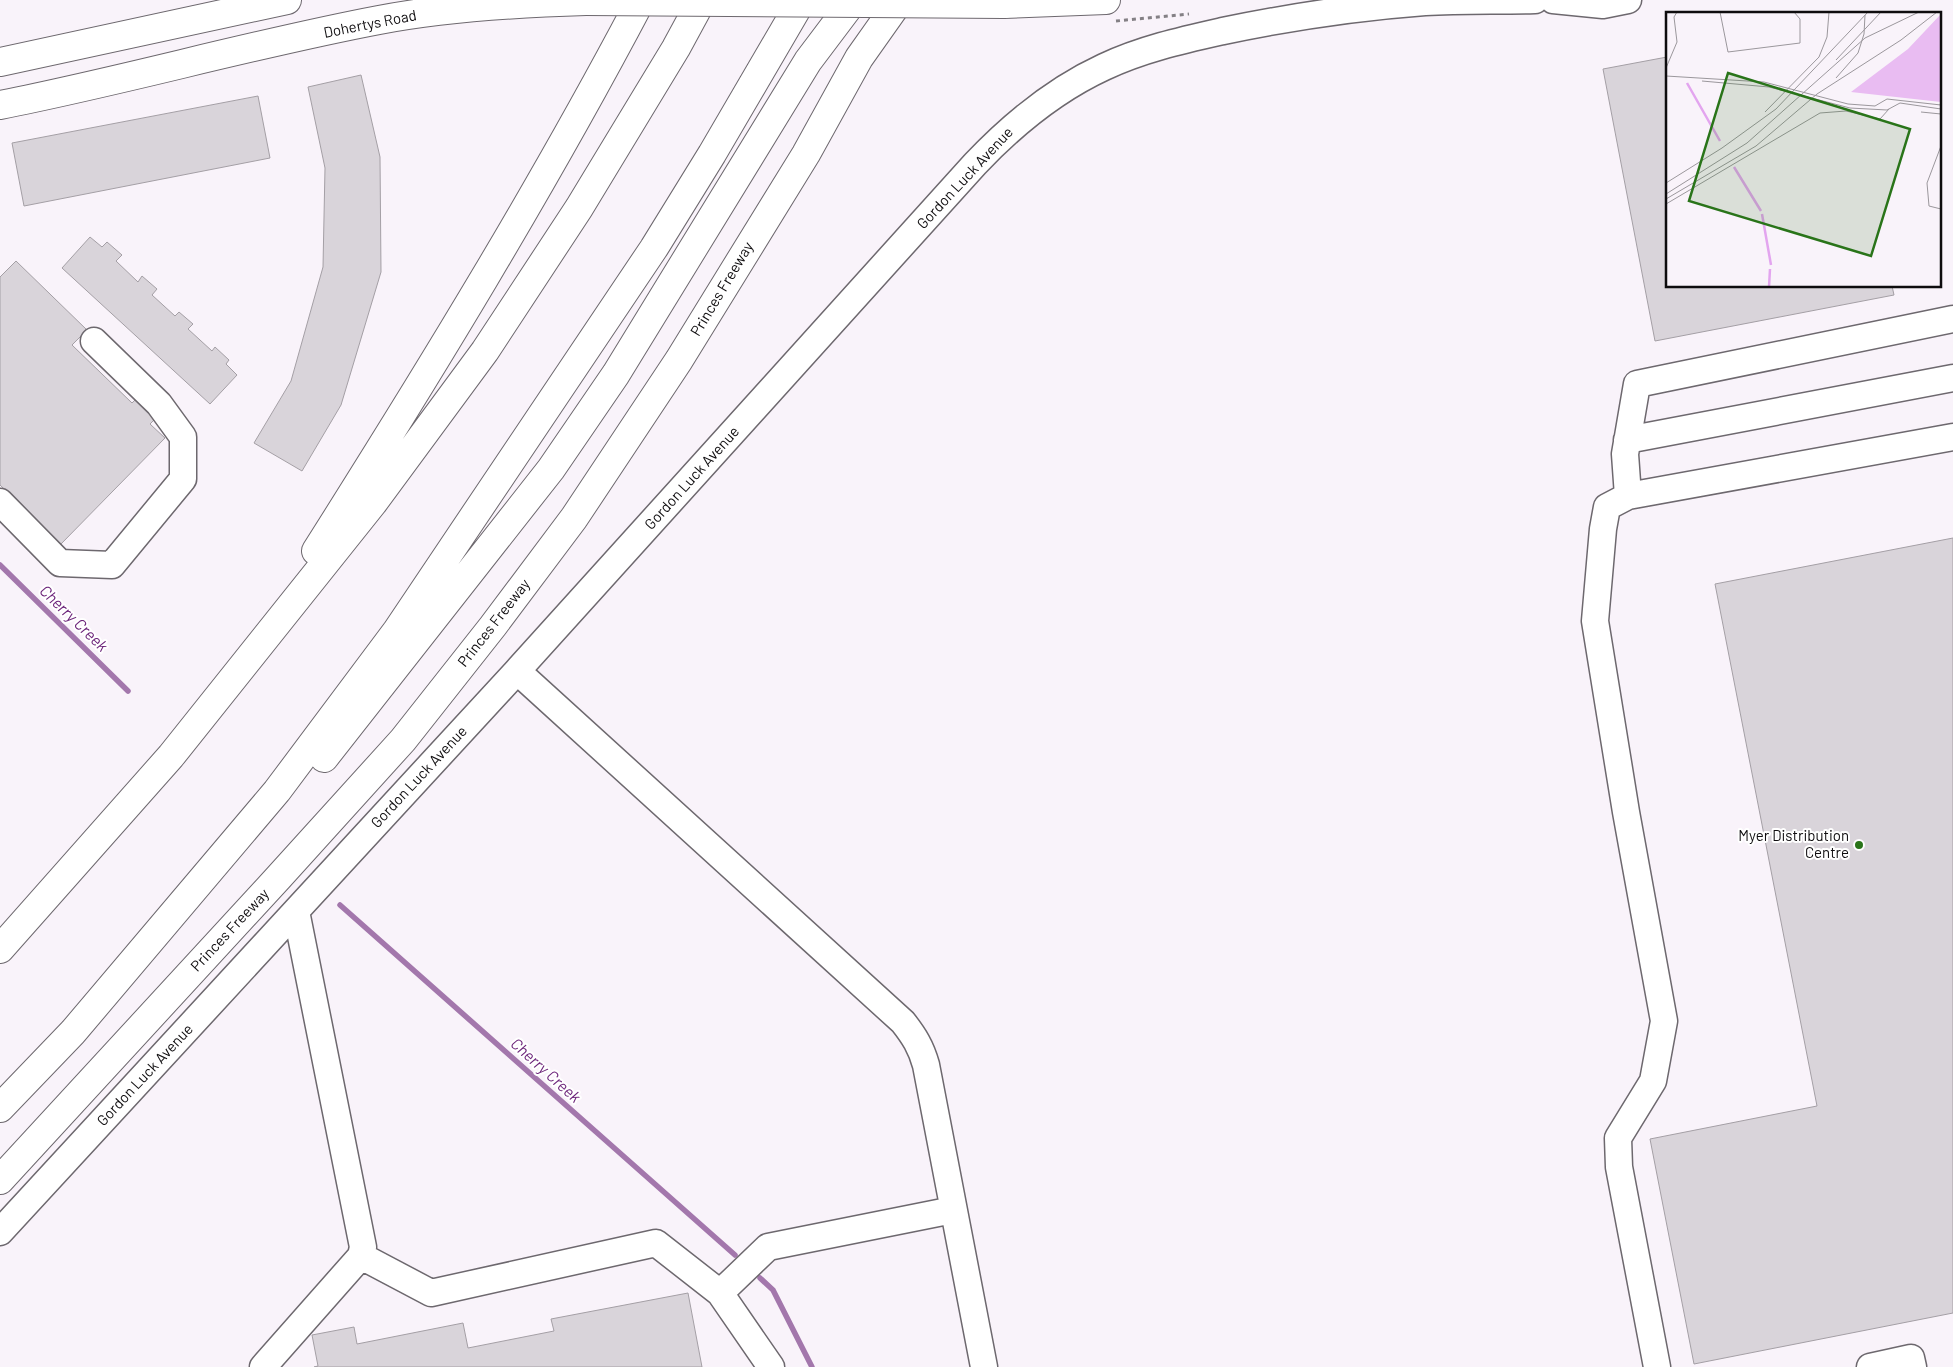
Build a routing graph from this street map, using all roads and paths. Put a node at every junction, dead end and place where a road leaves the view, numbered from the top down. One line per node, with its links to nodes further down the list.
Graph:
1 (288, 0): 14 (main road)
2 (641, 0): 25 (main road)
3 (702, 0): 25 (main road)
4 (790, 0): 16 (main road)
5 (802, 0): 16 (main road)
6 (854, 0): 28 (main road)
7 (900, 0): 30 (main road, Princes Freeway)
8 (1535, 0): 24 (street, Gordon Luck Avenue)
9 (1553, 0): 10 (street)
10 (1628, 0)
11 (586, 1): 12 (main road, Dohertys Road, bridge); 15 (main road, Dohertys Road)
12 (1107, 11): 13 (path)
13 (1197, 13)
14 (0, 62)
15 (0, 105)
16 (712, 154): 28 (main road)
17 (1953, 319): 21 (street)
18 (94, 341): 23 (street)
19 (1953, 378): 21 (street)
20 (1953, 437): 22 (street)
21 (1627, 440): 22 (street)
22 (1628, 496): 38 (street)
23 (0, 502)
24 (517, 671): 26 (street, Gordon Luck Avenue); 31 (street)
25 (171, 756): 27 (main road)
26 (296, 911): 32 (street, Gordon Luck Avenue); 33 (street)
27 (0, 949)
28 (73, 1032): 29 (main road)
29 (0, 1108)
30 (0, 1180)
31 (953, 1210): 34 (street); 37 (street)
32 (0, 1232)
33 (361, 1256): 34 (street); 35 (street)
34 (720, 1293): 36 (street)
35 (263, 1367)
36 (772, 1367)
37 (984, 1367)
38 (1657, 1367)
39 (1870, 1367): 40 (street)
40 (1912, 1367)

